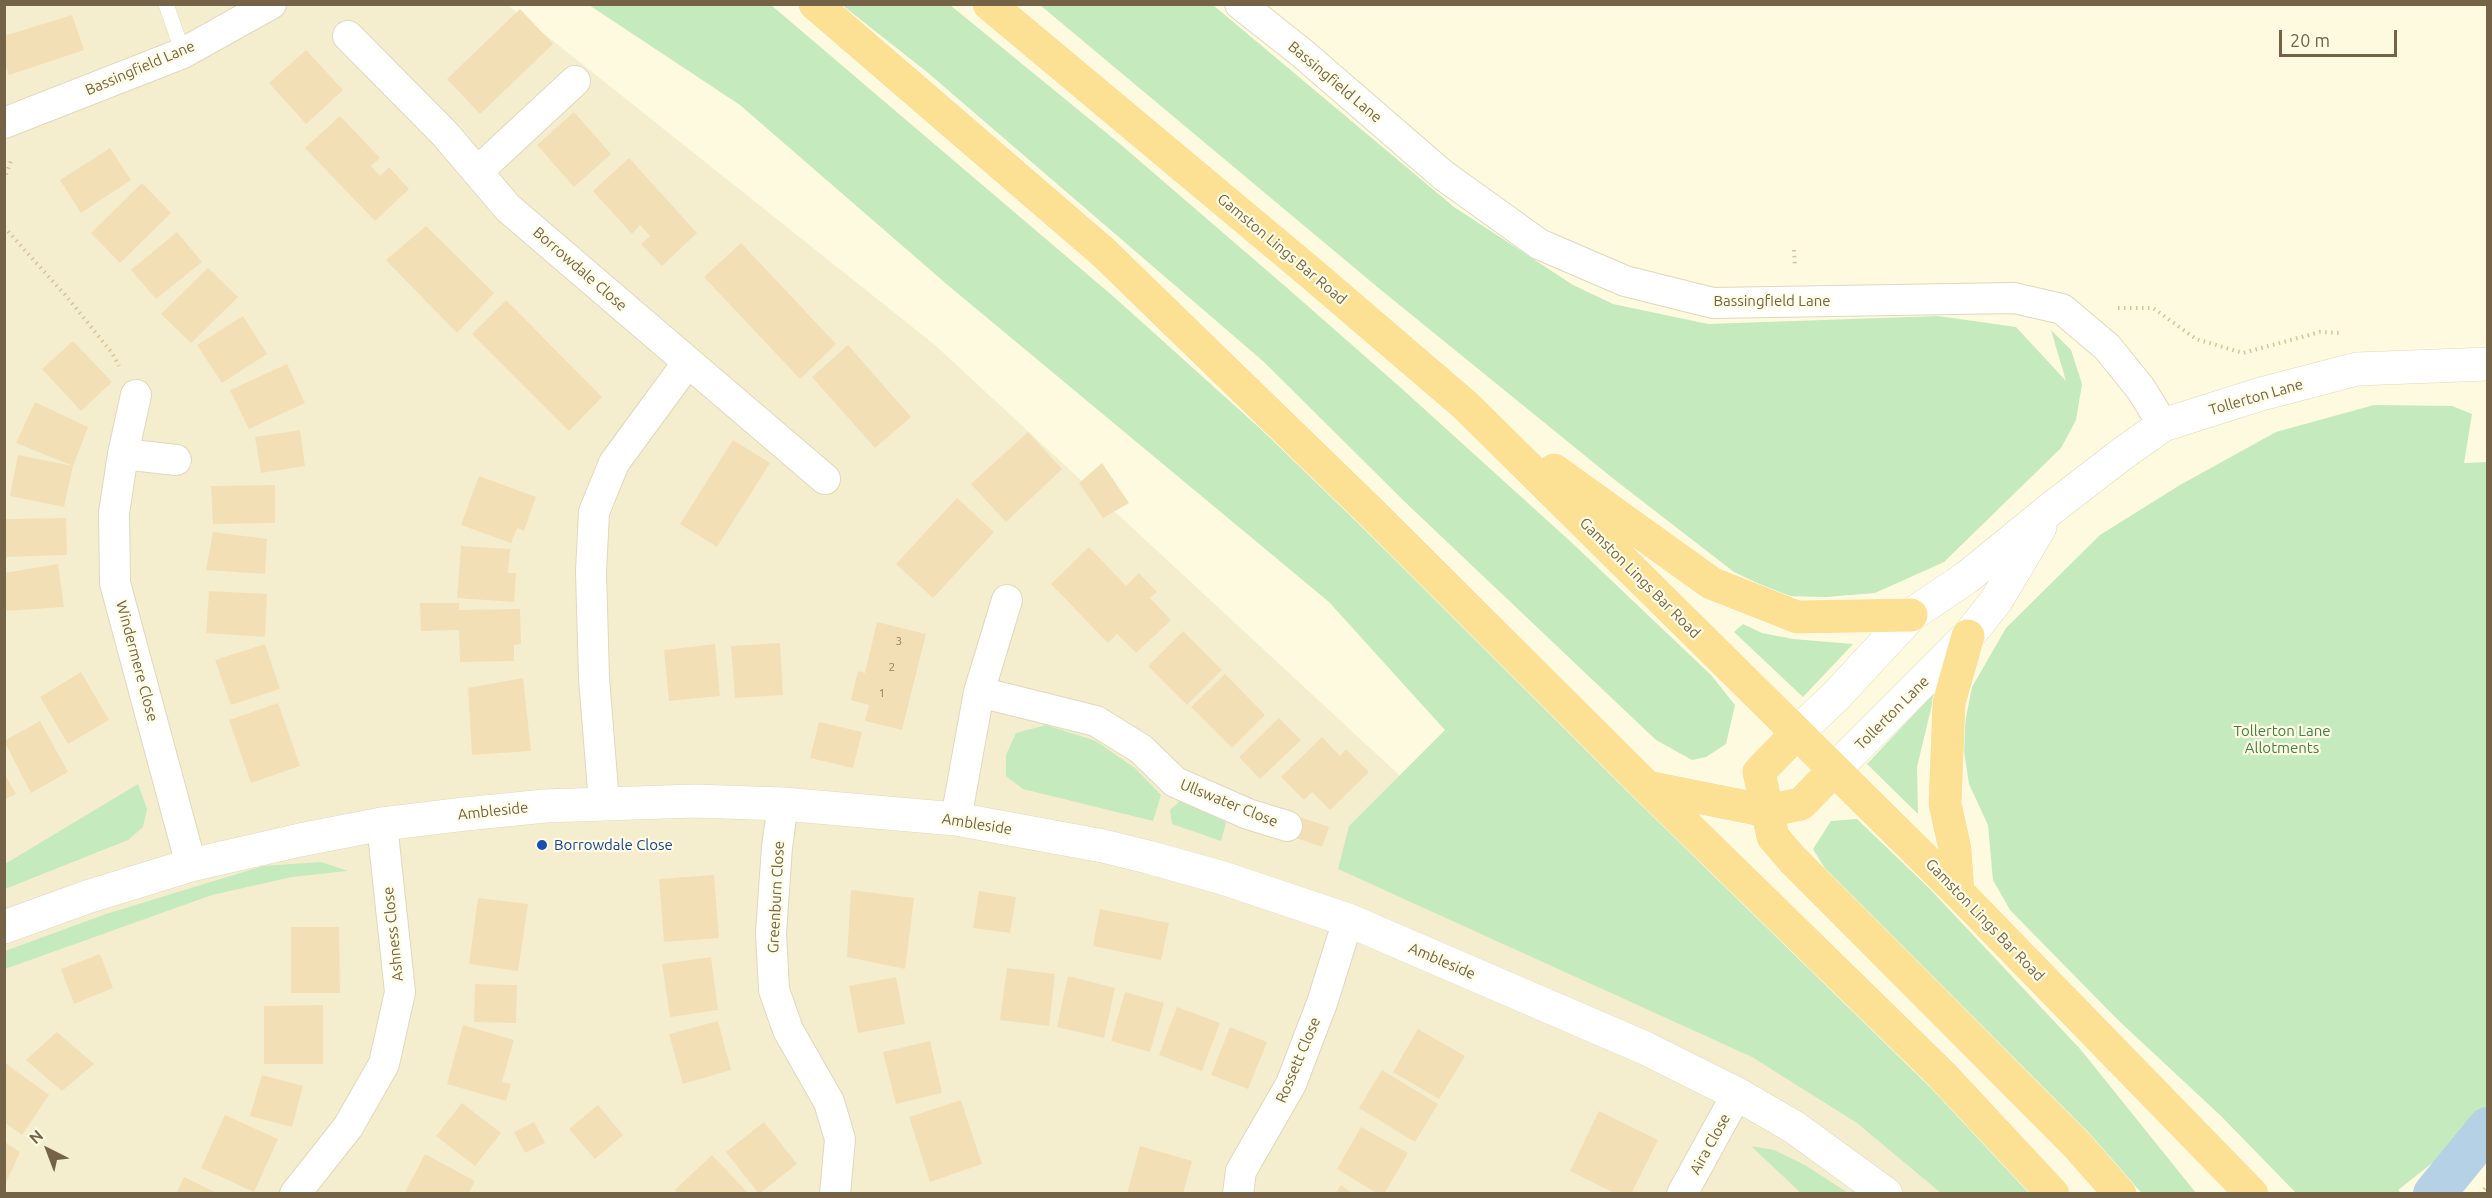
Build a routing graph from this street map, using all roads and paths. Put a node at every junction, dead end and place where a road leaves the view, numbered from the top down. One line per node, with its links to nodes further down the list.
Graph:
1 (166, 4): 7 (lane)
2 (271, 4): 7 (street, Bassingfield Lane)
3 (815, 4): 29 (highway)
4 (989, 4): 17 (highway, Gamston Lings Bar Road)
5 (1240, 4): 12 (street, Bassingfield Lane)
6 (348, 36): 10 (street, Borrowdale Close)
7 (183, 53): 9 (street, Bassingfield Lane)
8 (575, 81): 10 (street)
9 (4, 123)
10 (477, 172): 14 (street, Borrowdale Close)
11 (4, 227): 16 (path)
12 (2062, 309): 13 (path); 18 (street, Bassingfield Lane)
13 (2342, 333)
14 (688, 362): 21 (street, Borrowdale Close); 30 (street)
15 (2487, 364): 18 (street, Tollerton Lane)
16 (136, 395): 19 (street, Windermere Close)
17 (1465, 405): 24 (highway); 27 (highway, Gamston Lings Bar Road)
18 (2163, 425): 22 (street, Tollerton Lane)
19 (123, 454): 20 (street); 36 (street, Windermere Close)
20 (176, 460)
21 (825, 479)
22 (2052, 508): 24 (street, Tollerton Lane); 25 (street, Tollerton Lane)
23 (1007, 600): 26 (street)
24 (1911, 615): 27 (street, Tollerton Lane)
25 (1968, 636): 28 (street, Tollerton Lane); 37 (highway)
26 (980, 692): 33 (street); 35 (street, Ullswater Close)
27 (1797, 733): 28 (highway, Gamston Lings Bar Road); 32 (highway)
28 (1834, 770): 32 (highway); 37 (highway, Gamston Lings Bar Road)
29 (1647, 787): 32 (highway); 48 (highway)
30 (604, 803): 31 (street, Ambleside); 34 (street, Ambleside)
31 (783, 804): 33 (street, Ambleside); 43 (street, Greenburn Close)
32 (1767, 811): 49 (highway)
33 (956, 819): 38 (street, Ambleside)
34 (382, 824): 36 (street, Ambleside); 44 (street, Ashness Close)
35 (1287, 826)
36 (191, 865): 39 (street, Ambleside)
37 (1958, 892): 40 (highway, Gamston Lings Bar Road)
38 (1348, 920): 41 (street, Ambleside); 45 (street, Rossett Close)
39 (4, 927)
40 (2097, 1036): 50 (highway); 51 (highway, Gamston Lings Bar Road)
41 (1737, 1094): 46 (street, Aira Close); 47 (street, Ambleside)
42 (2487, 1185): 52 (path)
43 (840, 1193)
44 (295, 1194)
45 (1238, 1194)
46 (1682, 1194)
47 (1886, 1194)
48 (2053, 1194)
49 (2120, 1194)
50 (2227, 1194)
51 (2252, 1194)
52 (2480, 1194)

